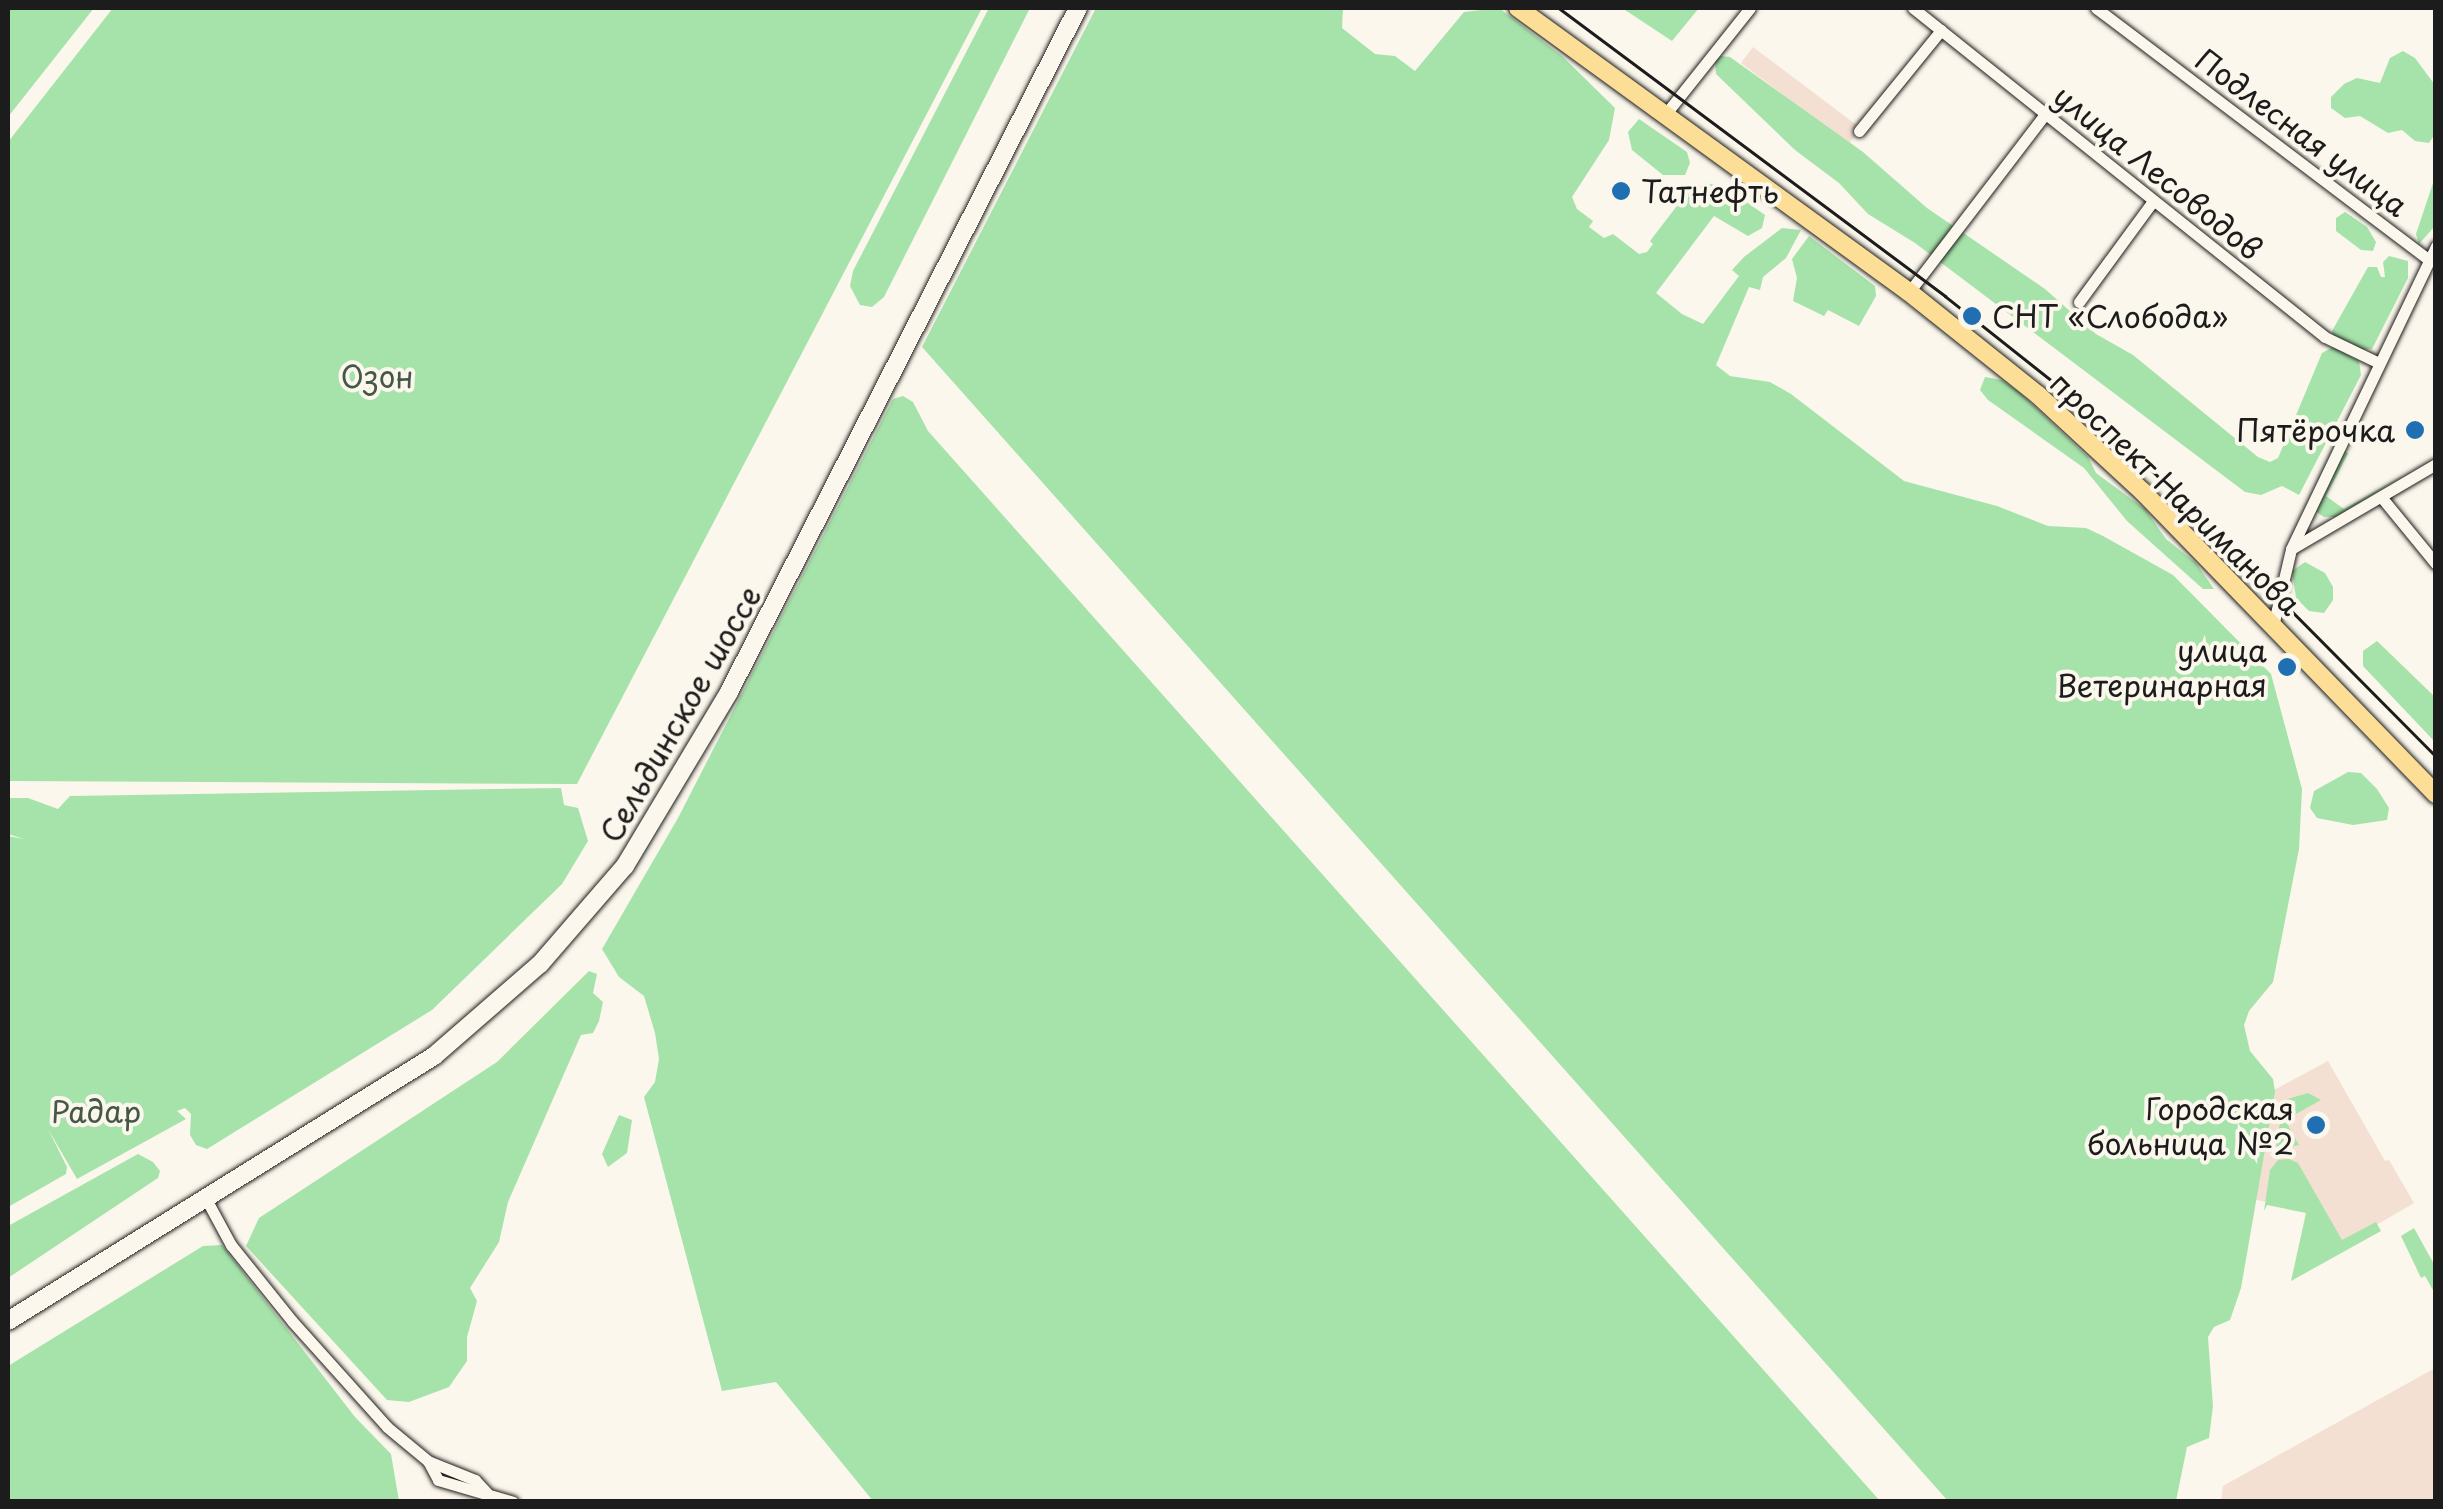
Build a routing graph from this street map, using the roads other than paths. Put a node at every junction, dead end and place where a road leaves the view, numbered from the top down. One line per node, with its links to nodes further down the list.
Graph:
1 (1078, 8): 22 (main road, Сельдинское шоссе)
2 (1518, 8): 8 (main road, проспект Нариманова)
3 (1750, 8): 8 (street)
4 (1913, 8): 6 (street, улица Лесоводов)
5 (2096, 8): 12 (street, Подлесная улица)
6 (1941, 30): 7 (street, улица Лесоводов); 9 (street)
7 (2045, 114): 10 (street, улица Лесоводов); 13 (street)
8 (1664, 116): 13 (main road, проспект Нариманова)
9 (1859, 131)
10 (2153, 201): 14 (street); 15 (street, улица Лесоводов)
11 (2436, 246): 12 (street)
12 (2428, 260): 15 (street)
13 (1908, 292): 20 (main road, проспект Нариманова)
14 (2078, 302)
15 (2379, 362): 18 (street)
16 (2436, 464): 17 (street)
17 (2382, 498): 18 (street); 19 (street)
18 (2291, 549): 20 (street)
19 (2436, 564)
20 (2273, 626): 21 (main road, проспект Нариманова)
21 (2436, 794)
22 (205, 1196): 23 (main road, Сельдинское шоссе); 24 (street)
23 (8, 1321)
24 (513, 1502)

